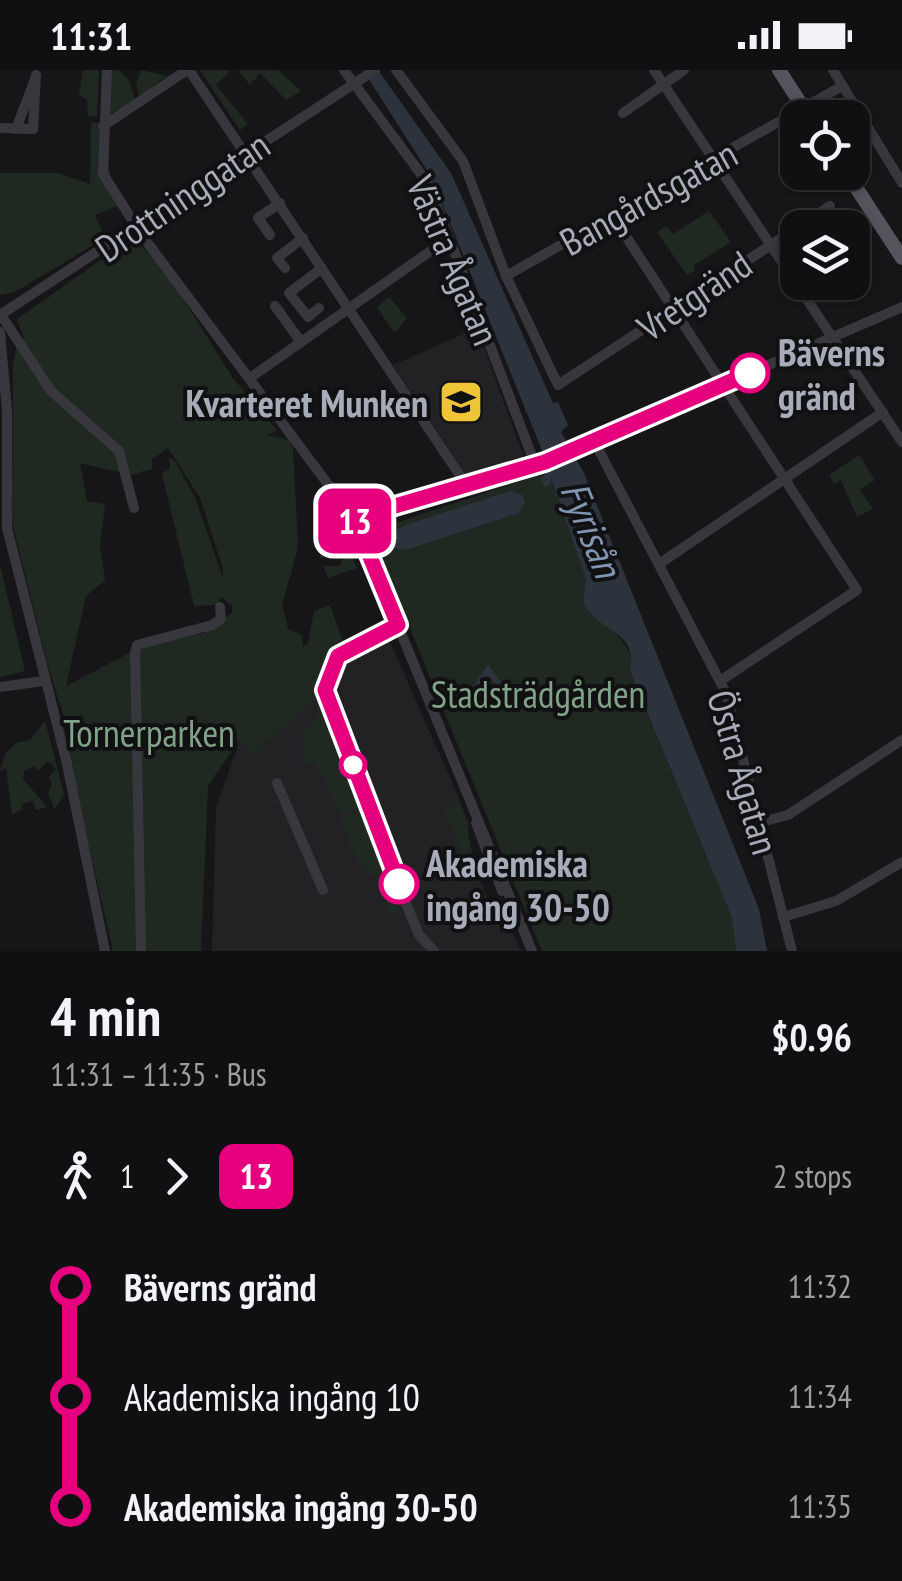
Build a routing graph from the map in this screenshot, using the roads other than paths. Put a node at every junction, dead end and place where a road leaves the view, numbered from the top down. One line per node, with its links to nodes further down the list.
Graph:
1 (107, 70): 17 (street)
2 (188, 70): 17 (street); 21 (street)
3 (344, 70): 11 (street, Västra Ågatan)
4 (374, 70): 11 (street, Drottninggatan)
5 (396, 70): 36 (street)
6 (654, 70): 12 (street)
7 (684, 70): 12 (street)
8 (779, 70): 14 (main road)
9 (832, 70): 13 (street)
10 (36, 73): 20 (street); 20 (street)
11 (360, 79): 21 (street, Drottninggatan); 31 (street, Västra Ågatan)
12 (663, 85): 16 (street); 22 (street)
13 (842, 86): 15 (street, Bangårdsgatan); 23 (street)
14 (798, 100)
15 (824, 100)
16 (623, 112)
17 (103, 126): 28 (street)
18 (780, 127): 22 (street, Bangårdsgatan)
19 (0, 128): 20 (street)
20 (24, 131)
21 (246, 152): 25 (street); 28 (street, Drottninggatan)
22 (712, 160): 27 (street, Bangårdsgatan); 32 (street)
23 (902, 184)
24 (858, 190): 33 (main road)
25 (280, 203): 29 (street); 30 (street)
26 (830, 206): 32 (street, Vretgränd)
27 (614, 218): 36 (street, Bangårdsgatan); 41 (street)
28 (136, 226): 42 (street, Drottninggatan); 46 (street)
29 (270, 235)
30 (303, 238): 34 (street); 35 (street)
31 (449, 238): 40 (street); 51 (street, Västra Ågatan)
32 (768, 245): 41 (street, Vretgränd); 44 (street)
33 (902, 258)
34 (285, 268)
35 (322, 268): 39 (street); 40 (street)
36 (506, 276): 41 (street, Vretgränd)
37 (276, 306): 45 (street)
38 (902, 307): 44 (street)
39 (320, 308)
40 (348, 308): 45 (street); 54 (street)
41 (671, 311): 47 (street)
42 (0, 314): 43 (street)
43 (8, 337): 52 (street); 55 (street)
44 (832, 339): 47 (street); 48 (street)
45 (301, 342): 46 (street)
46 (250, 378): 56 (street)
47 (722, 385): 49 (street); 53 (street)
48 (883, 412): 50 (street); 53 (street)
49 (594, 441): 51 (street); 57 (street, Östra Ågatan)
50 (902, 442)
51 (540, 463): 54 (street)
52 (4, 473): 60 (street)
53 (785, 480): 57 (street); 61 (street)
54 (467, 486): 56 (street)
55 (134, 508)
56 (354, 518): 59 (street)
57 (659, 564): 61 (street, Östra Ågatan)
58 (220, 608): 70 (street)
59 (398, 625): 71 (street); 72 (street)
60 (43, 680): 62 (street); 69 (street)
61 (720, 681): 65 (street, Östra Ågatan)
62 (0, 687)
63 (902, 740): 65 (street)
64 (277, 782): 67 (street)
65 (760, 822): 68 (street, Östra Ågatan)
66 (902, 862): 68 (street)
67 (324, 890)
68 (783, 916): 73 (street, Östra Ågatan)
69 (105, 951)
70 (142, 951)
71 (434, 951)
72 (531, 951)
73 (792, 951)

